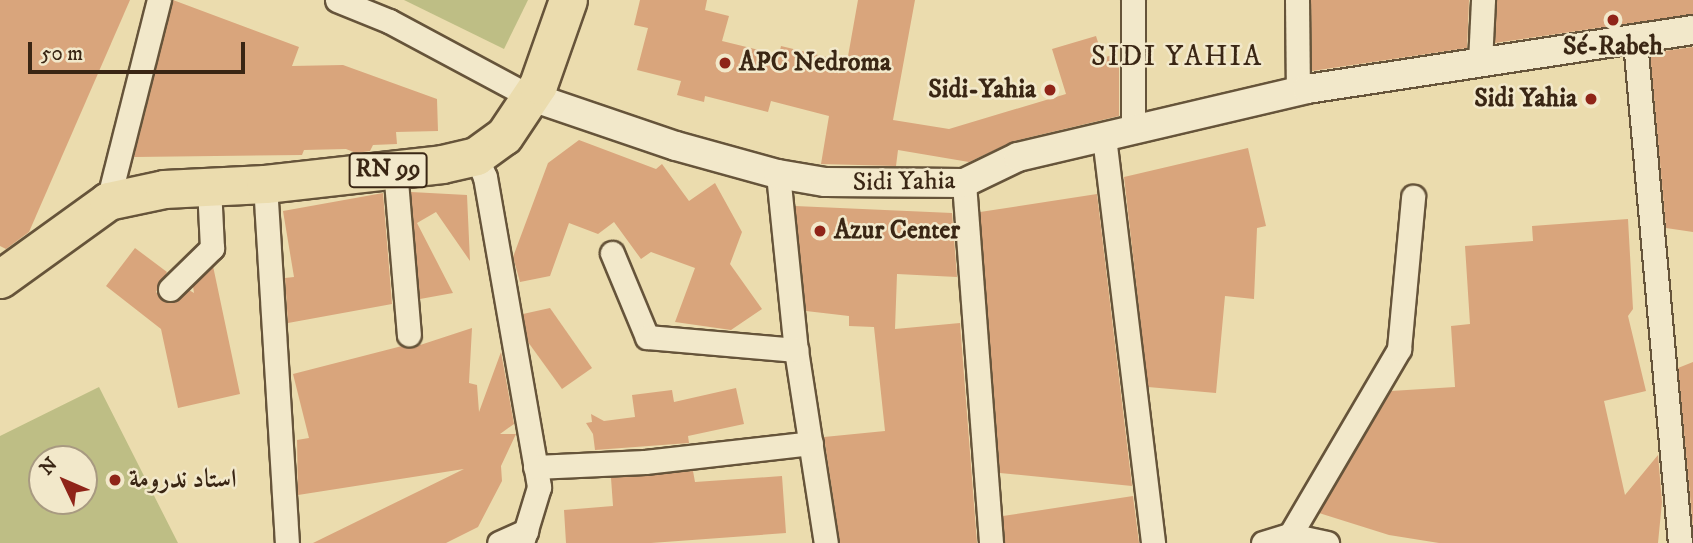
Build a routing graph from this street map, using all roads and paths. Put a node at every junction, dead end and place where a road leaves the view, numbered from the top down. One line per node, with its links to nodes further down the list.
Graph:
1 (159, 0): 21 (street)
2 (337, 0): 11 (street)
3 (568, 0): 11 (main road, RN 99)
4 (1132, 0): 12 (street)
5 (1297, 0): 10 (street)
6 (1483, 0): 9 (street)
7 (1693, 30): 8 (street, Sidi Yahia)
8 (1635, 41): 9 (street, Sidi Yahia); 38 (street)
9 (1479, 62): 10 (street, Sidi Yahia)
10 (1298, 92): 12 (street, Sidi Yahia)
11 (529, 96): 14 (main road, RN 99); 16 (street, Sidi Yahia)
12 (1133, 130): 13 (street, Sidi Yahia)
13 (1104, 137): 17 (street, Sidi Yahia); 35 (street)
14 (476, 156): 15 (main road, RN 99); 28 (street)
15 (395, 169): 18 (main road, RN 99); 25 (street)
16 (778, 174): 17 (street, Sidi Yahia); 26 (street)
17 (964, 183): 34 (street)
18 (265, 184): 19 (main road, RN 99); 31 (street)
19 (209, 186): 21 (main road, RN 99); 24 (street)
20 (1413, 197): 29 (street)
21 (108, 201): 23 (main road, RN 99)
22 (612, 253): 26 (street)
23 (0, 279)
24 (170, 289)
25 (409, 334)
26 (796, 350): 27 (street)
27 (811, 443): 28 (street); 33 (street)
28 (536, 467): 30 (street)
29 (1290, 535): 36 (street); 37 (street)
30 (524, 537): 32 (street)
31 (287, 543)
32 (499, 543)
33 (826, 543)
34 (991, 543)
35 (1153, 543)
36 (1265, 543)
37 (1327, 543)
38 (1680, 543)

